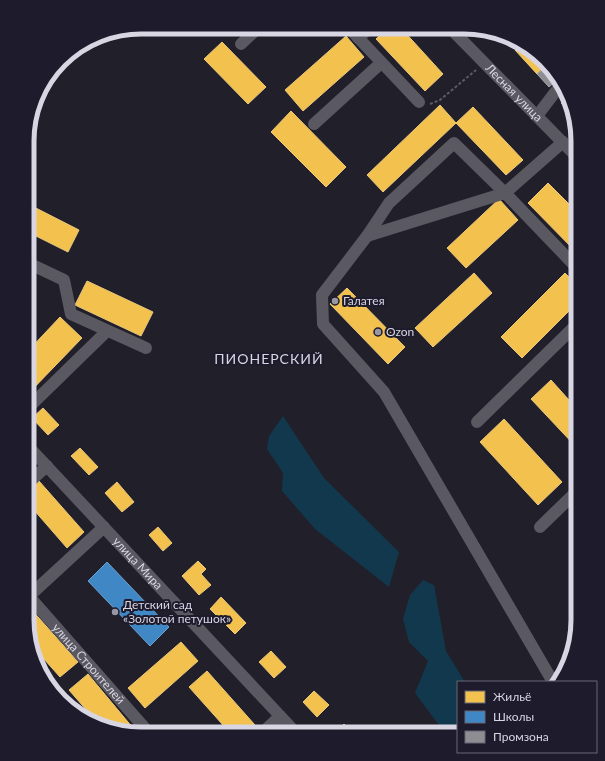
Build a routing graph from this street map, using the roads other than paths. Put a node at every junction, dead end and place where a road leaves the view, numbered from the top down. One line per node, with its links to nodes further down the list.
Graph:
1 (252, 34): 6 (street)
2 (354, 34): 5 (street)
3 (363, 34): 5 (street)
4 (456, 34): 10 (street, Лесная улица)
5 (358, 38): 7 (street)
6 (241, 44)
7 (381, 63): 9 (street); 11 (street)
8 (557, 89): 10 (street)
9 (419, 102)
10 (536, 116): 12 (street, Лесная улица)
11 (314, 124)
12 (563, 142): 13 (street, Лесная улица); 14 (street)
13 (571, 151)
14 (505, 193): 15 (street); 15 (street); 16 (street)
15 (368, 236): 31 (street)
16 (571, 262)
17 (34, 266): 19 (street)
18 (571, 330): 22 (street)
19 (107, 331): 20 (street); 21 (street)
20 (146, 348)
21 (34, 402)
22 (477, 422)
23 (34, 452): 24 (street, улица Мира)
24 (47, 466): 25 (street); 27 (street, улица Мира)
25 (34, 478)
26 (571, 497): 28 (street)
27 (104, 527): 29 (street); 32 (street, улица Мира)
28 (540, 527)
29 (34, 591)
30 (34, 603): 33 (street, улица Строителей)
31 (552, 680)
32 (280, 716): 34 (street); 35 (street, улица Мира)
33 (139, 727)
34 (268, 727)
35 (290, 727)

